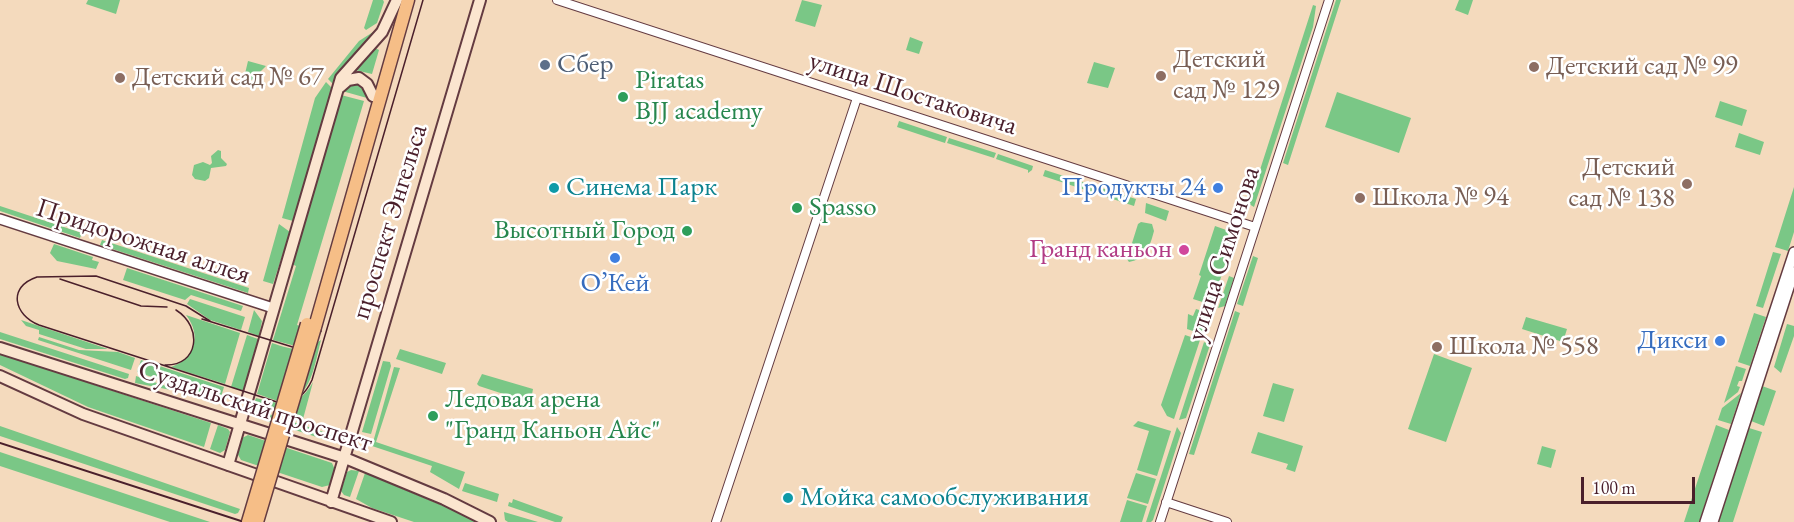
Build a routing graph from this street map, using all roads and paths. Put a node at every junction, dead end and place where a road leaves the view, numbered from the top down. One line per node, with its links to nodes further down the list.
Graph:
1 (399, 0): 6 (main road, проспект Энгельса); 7 (main road, проспект Энгельса)
2 (408, 0): 14 (main road, проспект Энгельса)
3 (480, 0): 18 (main road, проспект Энгельса)
4 (557, 0): 8 (street, улица Шостаковича)
5 (1329, 0): 10 (street, улица Симонова)
6 (337, 90): 7 (main road, проспект Энгельса); 13 (main road, проспект Энгельса)
7 (373, 96): 14 (main road, проспект Энгельса)
8 (857, 98): 10 (street, улица Шостаковича); 26 (street)
9 (0, 219): 13 (street, Придорожная аллея)
10 (1255, 227): 21 (street, улица Симонова)
11 (1794, 252): 29 (street)
12 (1794, 272): 30 (street)
13 (273, 309): 17 (main road, проспект Энгельса)
14 (311, 325): 22 (main road, bridge); 23 (main road, bridge)
15 (0, 348): 17 (main road, Суздальский проспект)
16 (0, 376): 19 (main road)
17 (239, 424): 18 (main road, Суздальский проспект); 19 (main road, проспект Энгельса)
18 (345, 458): 20 (main road, проспект Энгельса); 25 (main road, Суздальский проспект)
19 (228, 465): 20 (main road)
20 (332, 502): 24 (main road)
21 (1166, 502): 27 (street, улица Симонова); 28 (street)
22 (248, 522)
23 (257, 522)
24 (391, 522)
25 (490, 522)
26 (716, 522)
27 (1160, 522)
28 (1227, 522)
29 (1706, 522)
30 (1713, 522)

